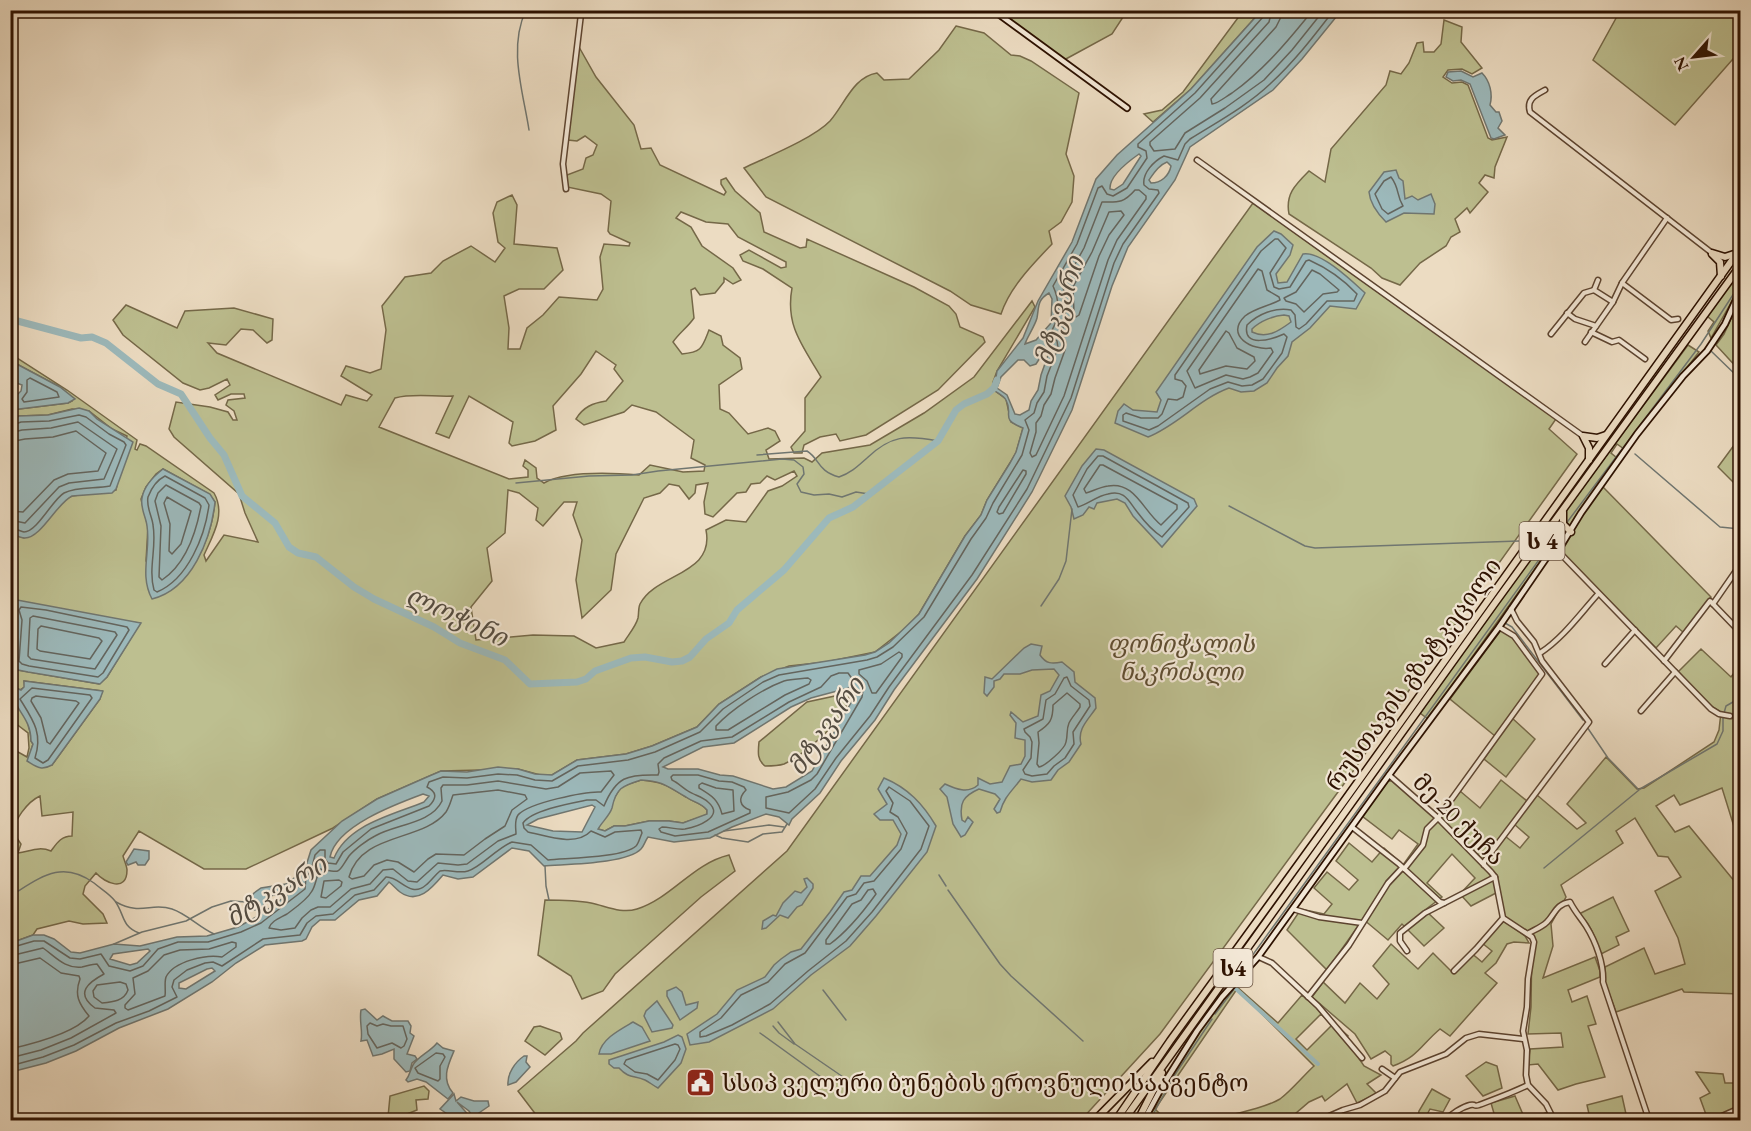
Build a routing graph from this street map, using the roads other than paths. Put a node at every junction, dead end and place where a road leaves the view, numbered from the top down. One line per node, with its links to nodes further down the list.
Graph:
1 (584, 10): 6 (street)
2 (993, 10): 4 (street)
3 (1545, 90): 7 (street)
4 (1127, 108)
5 (1197, 160): 25 (street)
6 (566, 189)
7 (1667, 218): 9 (street); 13 (street)
8 (1739, 251): 9 (highway); 11 (highway, რუსთავის გზატკეცილი / ს 4)
9 (1712, 254): 11 (highway)
10 (1740, 266): 27 (highway, რუსთავის გზატკეცილი / ს 4)
11 (1721, 276): 24 (highway, რუსთავის გზატკეცილი / ს 4)
12 (1598, 280): 14 (street)
13 (1622, 283): 16 (street); 18 (street)
14 (1594, 290): 16 (street); 17 (street)
15 (1740, 291): 29 (street)
16 (1612, 302): 19 (street)
17 (1567, 313): 19 (street); 21 (street)
18 (1678, 319)
19 (1596, 326): 20 (street)
20 (1591, 332): 22 (street); 23 (street)
21 (1551, 334)
22 (1585, 342)
23 (1645, 359)
24 (1607, 435): 25 (highway); 26 (highway, რუსთავის გზატკეცილი / ს 4)
25 (1583, 436): 26 (highway)
26 (1588, 460): 45 (highway, რუსთავის გზატკეცილი / ს 4)
27 (1563, 512): 28 (highway, რუსთავის გზატკეცილი / ს 4); 29 (highway)
28 (1551, 528): 29 (highway); 46 (highway, რუსთავის გზატკეცილი / ს 4)
29 (1567, 528): 30 (street)
30 (1556, 549): 32 (street); 34 (street)
31 (1740, 565): 33 (street)
32 (1598, 594): 36 (street); 38 (street)
33 (1713, 604): 37 (street); 39 (street)
34 (1511, 609): 35 (street); 38 (street)
35 (1500, 626): 44 (street); 47 (street)
36 (1635, 630): 39 (street); 40 (street)
37 (1740, 632)
38 (1540, 653): 49 (street)
39 (1664, 661): 41 (street)
40 (1605, 664)
41 (1675, 672): 42 (street); 43 (street)
42 (1641, 711)
43 (1730, 716)
44 (1389, 775): 47 (street, მე-20 ქუჩა); 48 (street)
45 (1338, 811): 64 (highway, რუსთავის გზატკეცილი / ს4)
46 (1344, 816): 65 (highway, რუსთავის გზატკეცილი / ს4)
47 (1438, 818): 49 (street, მე-20 ქუჩა); 50 (street)
48 (1352, 827): 50 (street); 53 (street)
49 (1484, 865): 51 (street, მე-20 ქუჩა)
50 (1403, 868): 52 (street); 55 (street)
51 (1494, 877): 52 (street); 54 (street, მე-20 ქუჩა)
52 (1446, 903): 57 (street)
53 (1293, 909): 55 (street); 75 (street)
54 (1503, 918): 56 (street); 60 (street)
55 (1362, 923): 62 (street)
56 (1528, 933): 63 (street); 79 (street)
57 (1407, 951)
58 (1261, 958): 62 (street)
59 (1739, 964): 61 (street)
60 (1454, 971)
61 (1740, 977)
62 (1308, 997): 66 (street)
63 (1523, 1039): 68 (street); 69 (street)
64 (1170, 1041): 71 (highway); 72 (highway, რუსთავის გზატკეცილი / ს4)
65 (1178, 1044): 73 (highway, რუსთავის გზატკეცილი / ს4); 74 (highway)
66 (1362, 1058)
67 (1382, 1069): 68 (street)
68 (1395, 1078): 76 (street)
69 (1528, 1085): 77 (street); 78 (street)
70 (1740, 1108): 80 (street)
71 (1095, 1120)
72 (1116, 1120)
73 (1124, 1120)
74 (1138, 1120)
75 (1144, 1120)
76 (1320, 1120)
77 (1446, 1120)
78 (1554, 1120)
79 (1649, 1120)
80 (1713, 1120)

